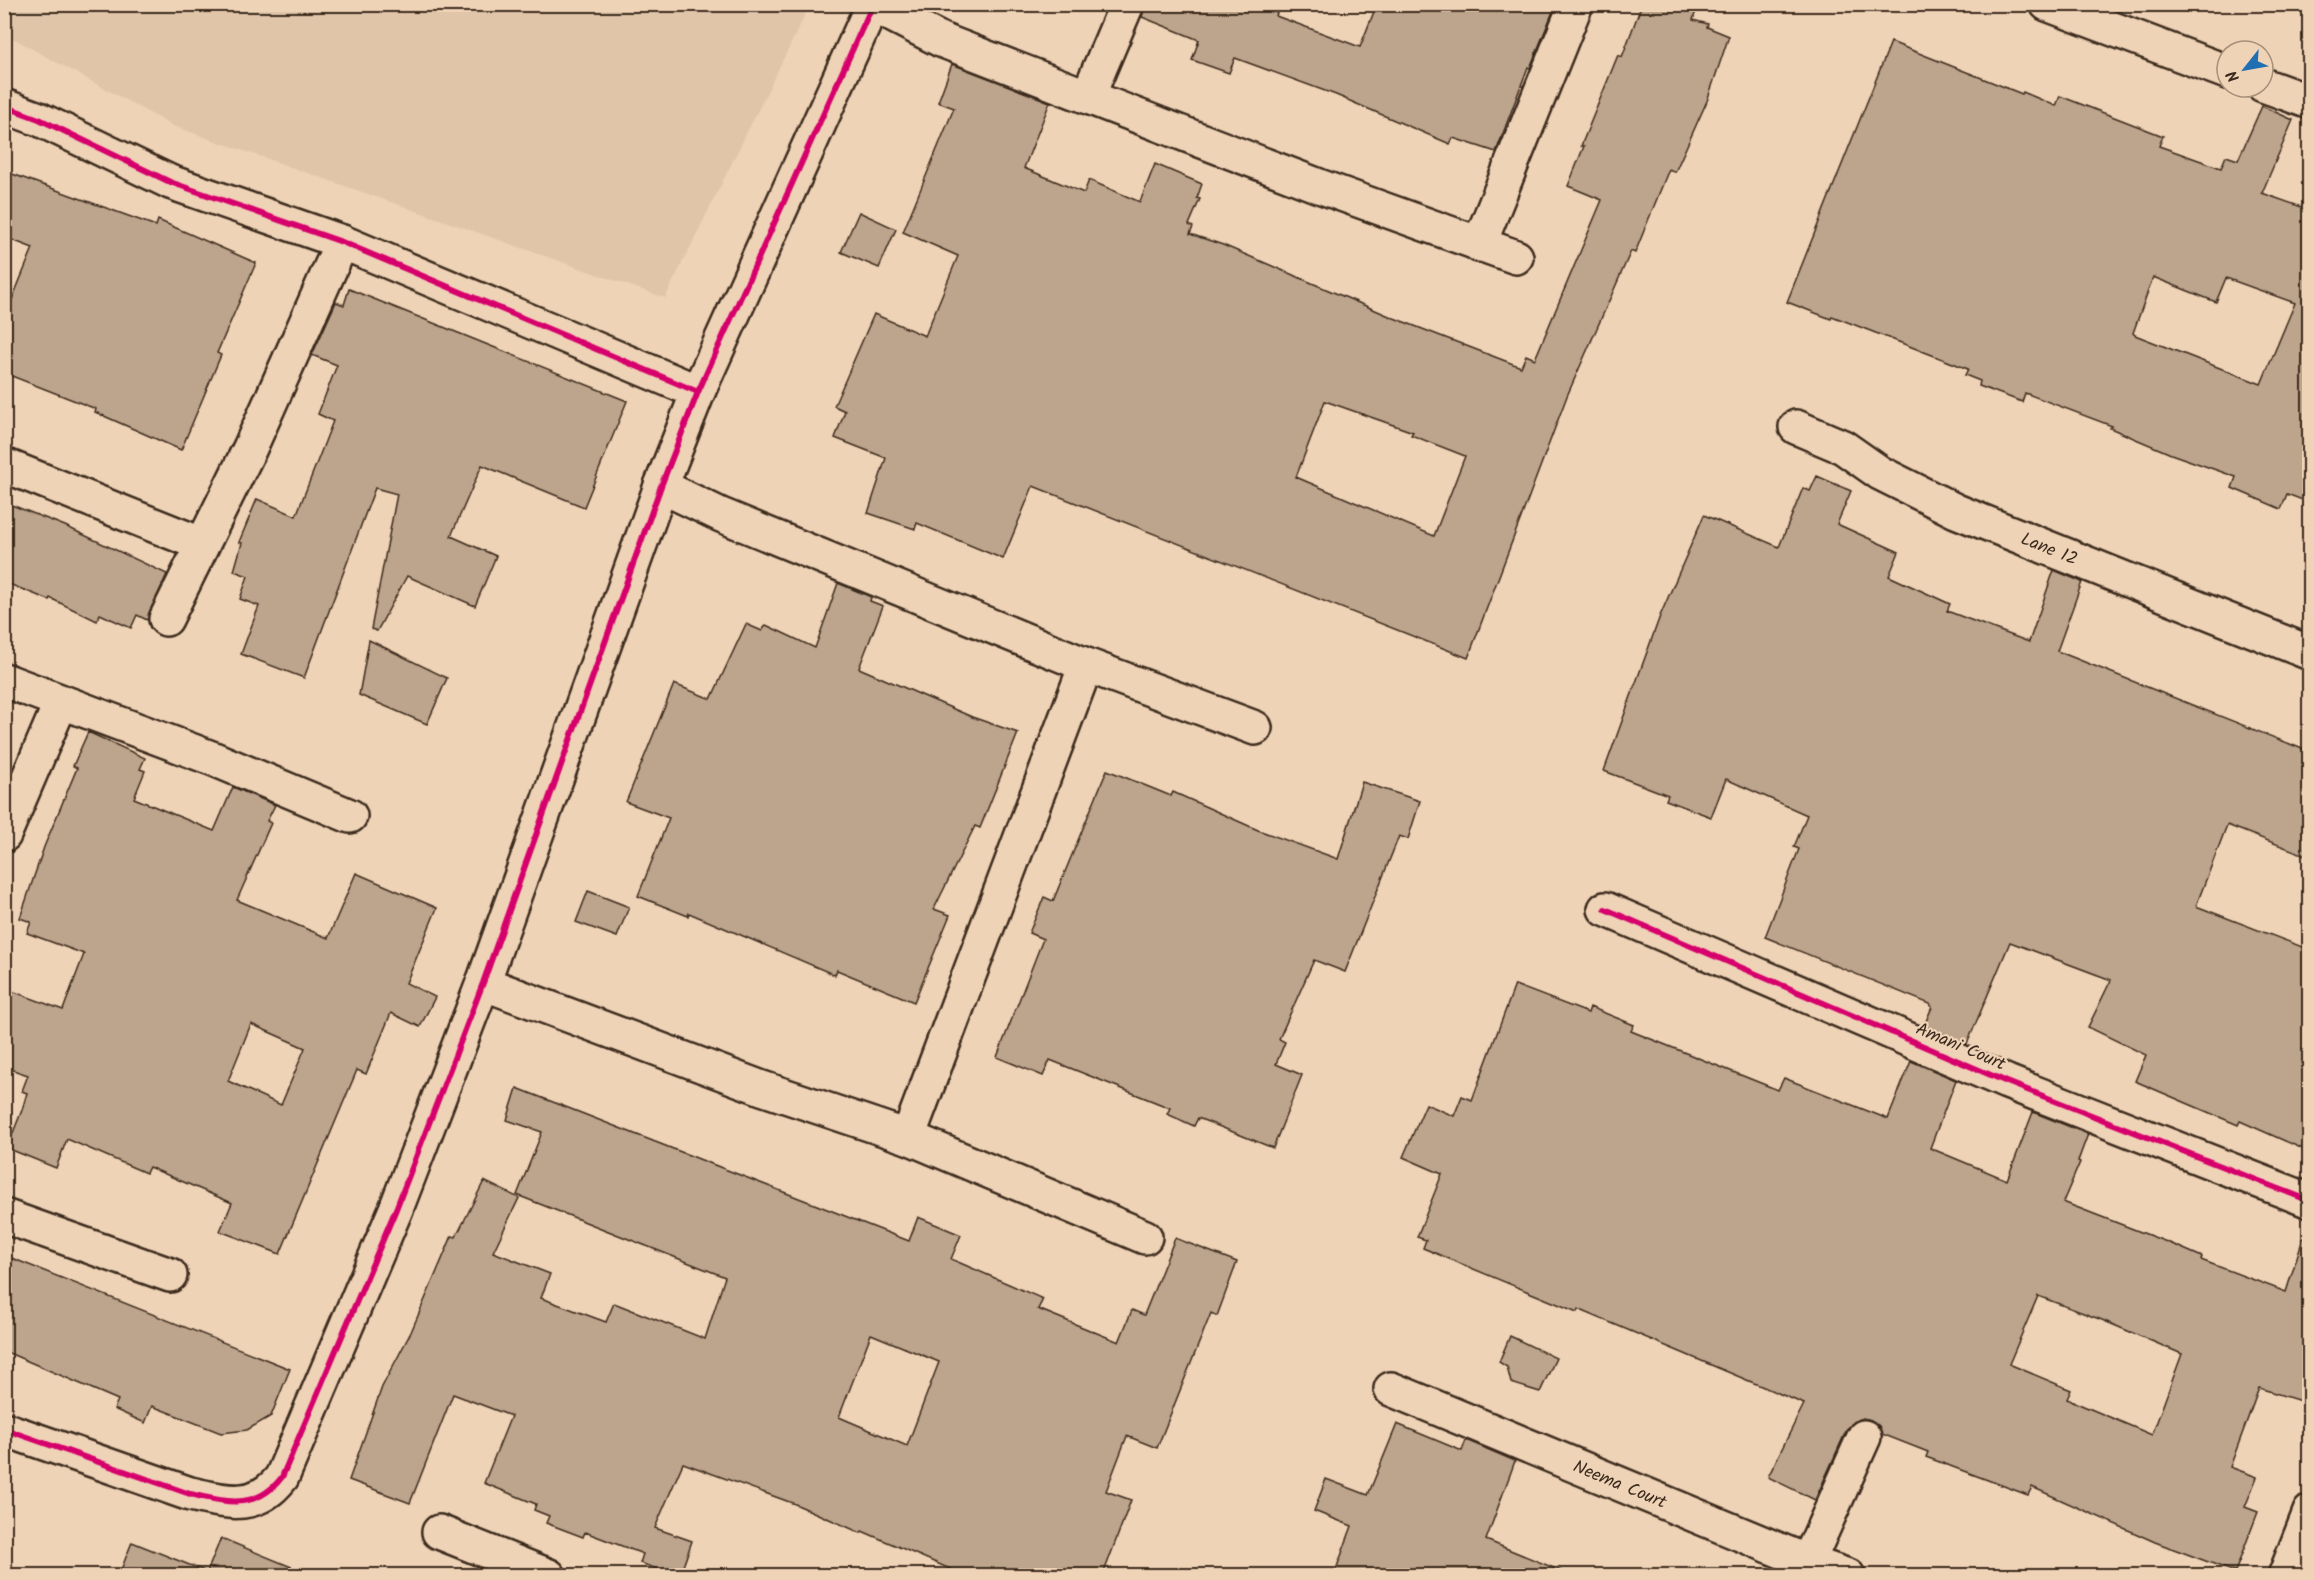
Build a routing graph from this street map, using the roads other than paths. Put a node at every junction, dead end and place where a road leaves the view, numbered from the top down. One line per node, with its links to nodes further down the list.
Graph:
1 (1127, 4): 7 (street)
2 (1576, 4): 11 (street)
3 (2047, 4): 5 (street)
4 (873, 5): 7 (street); 13 (street)
5 (2215, 67)
6 (2275, 89): 8 (street)
7 (1088, 96): 11 (street)
8 (2310, 102)
9 (4, 106): 10 (street)
10 (342, 242): 13 (street); 17 (street)
11 (1479, 245): 12 (street)
12 (1516, 257)
13 (698, 392): 16 (street)
14 (1796, 427): 19 (street, Lane 12)
15 (4, 465): 17 (street)
16 (661, 486): 20 (street); 27 (street)
17 (201, 544): 18 (street)
18 (166, 619)
19 (2310, 653)
20 (1086, 665): 23 (street); 28 (street)
21 (4, 680): 22 (street)
22 (61, 702): 24 (street); 25 (street)
23 (1255, 728)
24 (350, 816)
25 (4, 835)
26 (1605, 909): 29 (street, Amani Court)
27 (483, 983): 28 (street); 34 (street)
28 (908, 1137): 31 (street)
29 (2310, 1201)
30 (4, 1216): 32 (street)
31 (1145, 1237)
32 (170, 1275)
33 (1391, 1389): 38 (street, Neema Court)
34 (4, 1430)
35 (1863, 1437): 38 (street)
36 (2310, 1512): 41 (street)
37 (439, 1532): 39 (street)
38 (1808, 1562): 40 (street, Neema Court)
39 (549, 1575)
40 (1848, 1575)
41 (2284, 1575)

